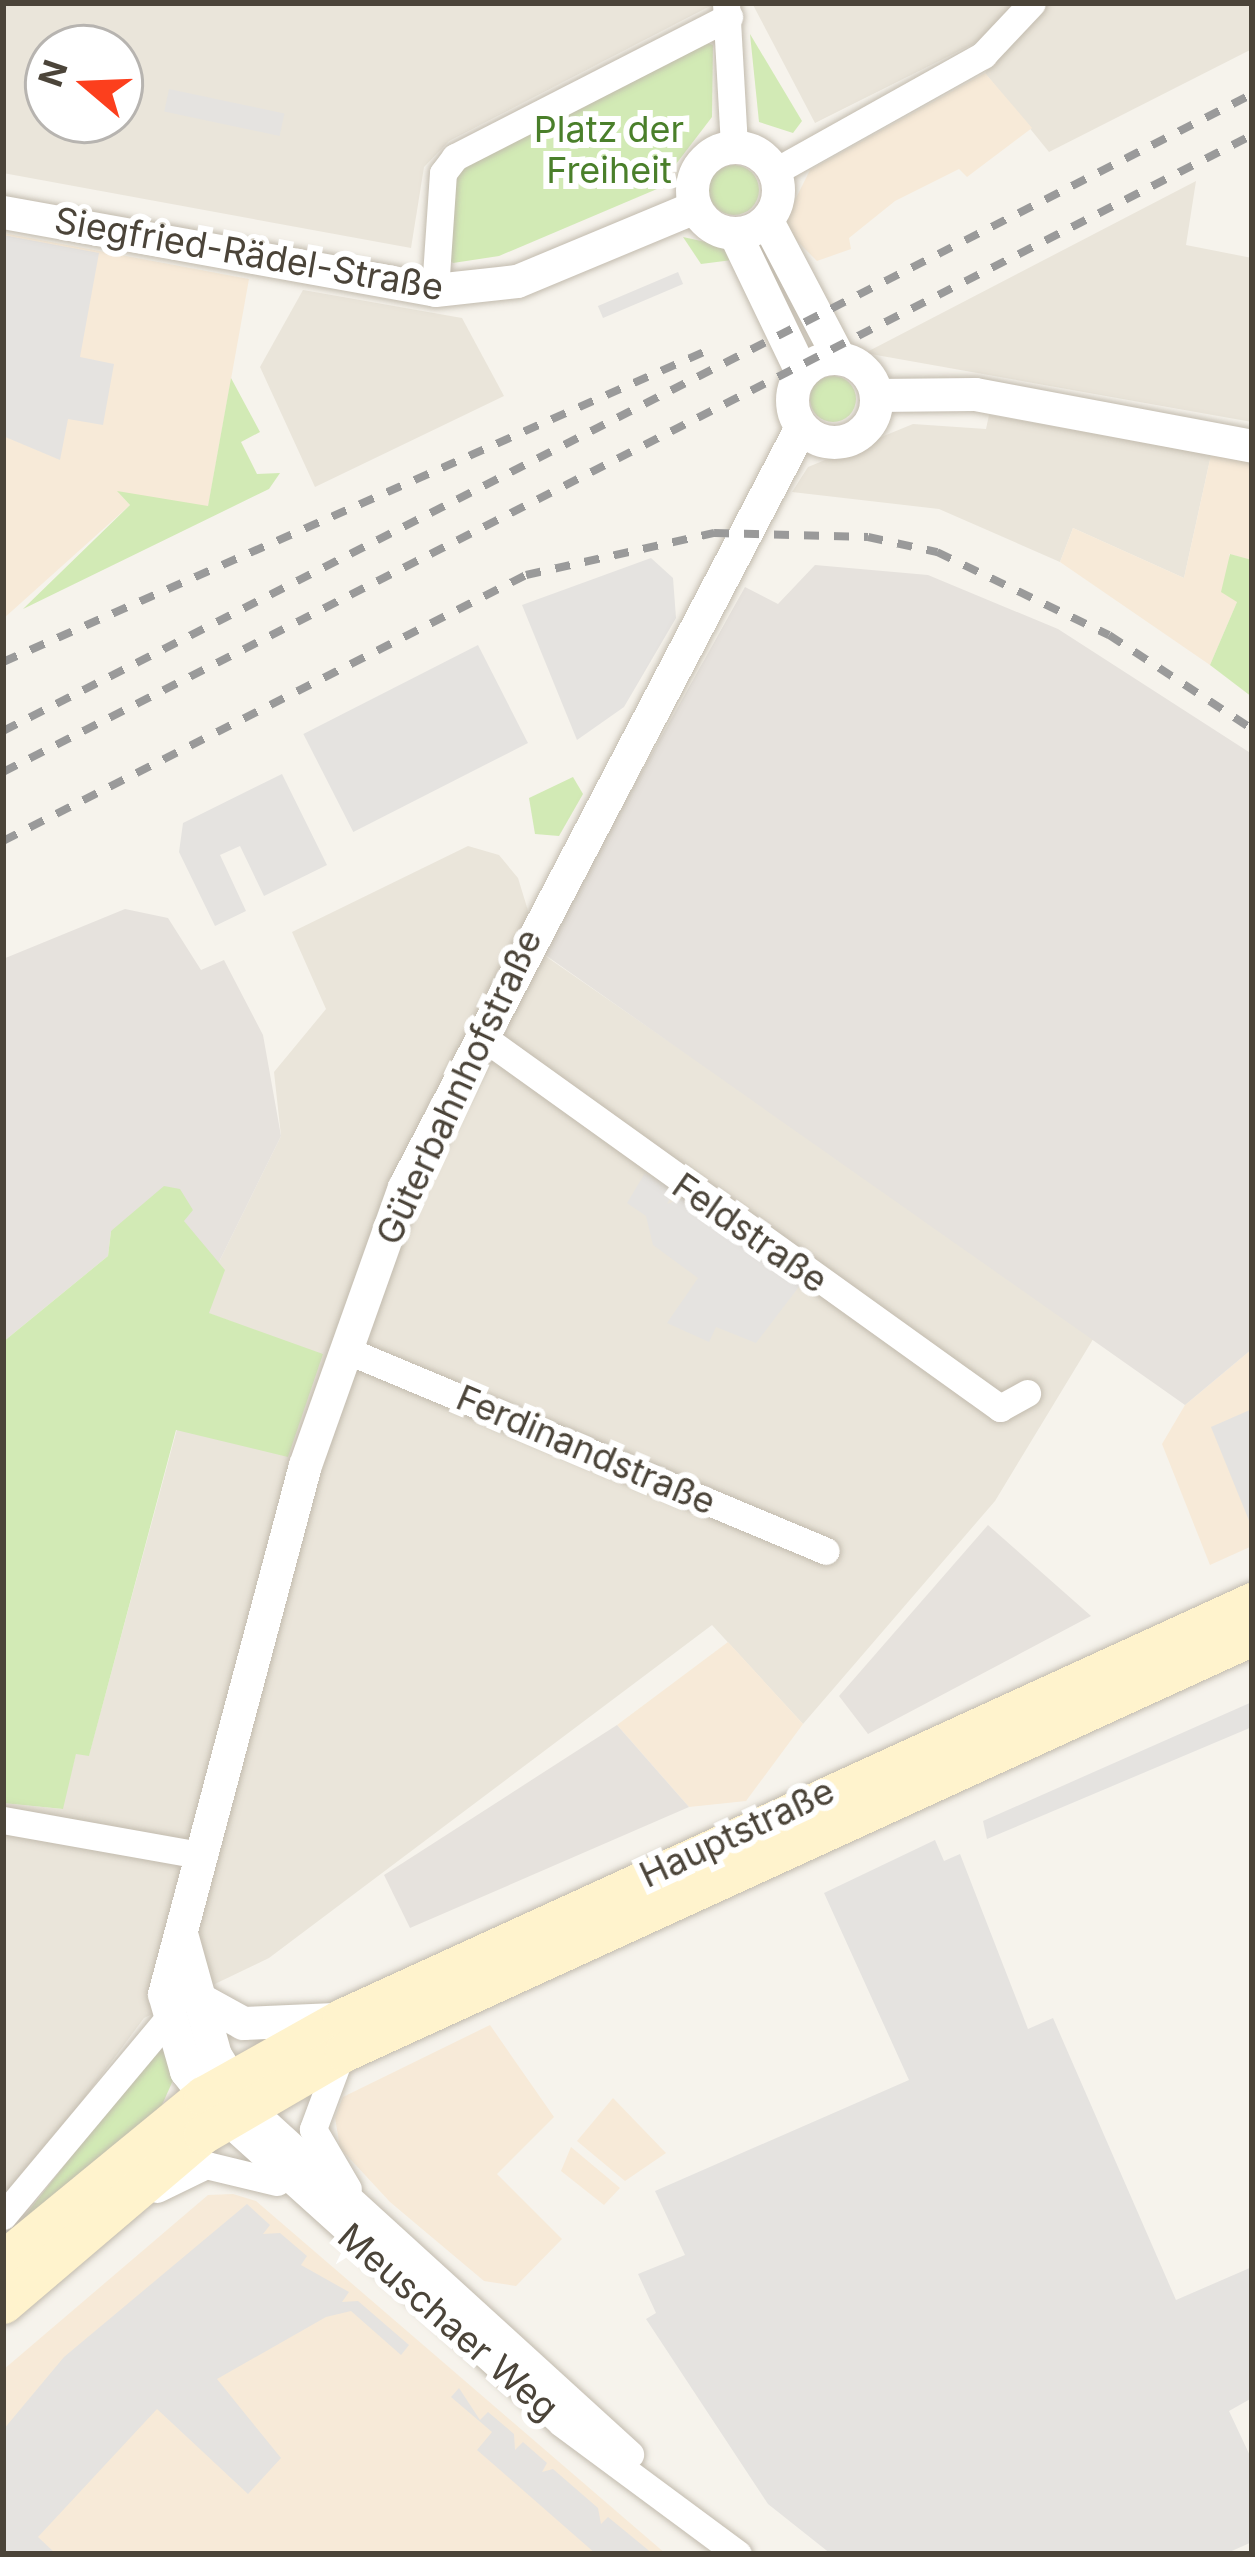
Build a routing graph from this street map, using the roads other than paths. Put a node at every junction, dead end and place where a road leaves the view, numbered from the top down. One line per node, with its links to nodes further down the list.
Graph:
1 (1032, 3): 4 (street)
2 (727, 10): 3 (street); 8 (street)
3 (734, 147): 4 (street); 5 (street)
4 (774, 172): 7 (street)
5 (695, 207): 7 (street); 8 (street, Siegfried-Rädel-Straße)
6 (3, 212): 8 (street, Siegfried-Rädel-Straße)
7 (751, 227): 9 (street); 10 (street)
8 (435, 290)
9 (839, 358): 10 (street); 11 (street)
10 (802, 373): 12 (street)
11 (876, 395): 12 (street); 13 (street)
12 (801, 427): 14 (street, Güterbahnhofstraße)
13 (1252, 446)
14 (480, 1035): 15 (street, Güterbahnhofstraße); 16 (street, Feldstraße)
15 (346, 1349): 17 (street, Ferdinandstraße); 21 (street, Güterbahnhofstraße)
16 (1027, 1393)
17 (826, 1551)
18 (1252, 1602): 25 (main road, Hauptstraße)
19 (1252, 1636): 25 (main road, Hauptstraße)
20 (3, 1820): 21 (street)
21 (199, 1855): 22 (street, Güterbahnhofstraße)
22 (181, 1928): 23 (street, Güterbahnhofstraße); 24 (street, Güterbahnhofstraße)
23 (194, 1996): 25 (street); 26 (street, Güterbahnhofstraße)
24 (167, 2020): 26 (street); 28 (street)
25 (343, 2035): 26 (main road, Hauptstraße); 29 (street)
26 (226, 2101): 27 (street, Meuschaer Weg); 29 (street, Meuschaer Weg); 30 (main road); 31 (main road)
27 (304, 2195): 30 (street); 33 (street, Meuschaer Weg)
28 (3, 2216)
29 (381, 2230): 33 (street, Meuschaer Weg)
30 (72, 2242): 32 (main road)
31 (3, 2260)
32 (3, 2304)
33 (683, 2509): 34 (street, Meuschaer Weg)
34 (738, 2554)

